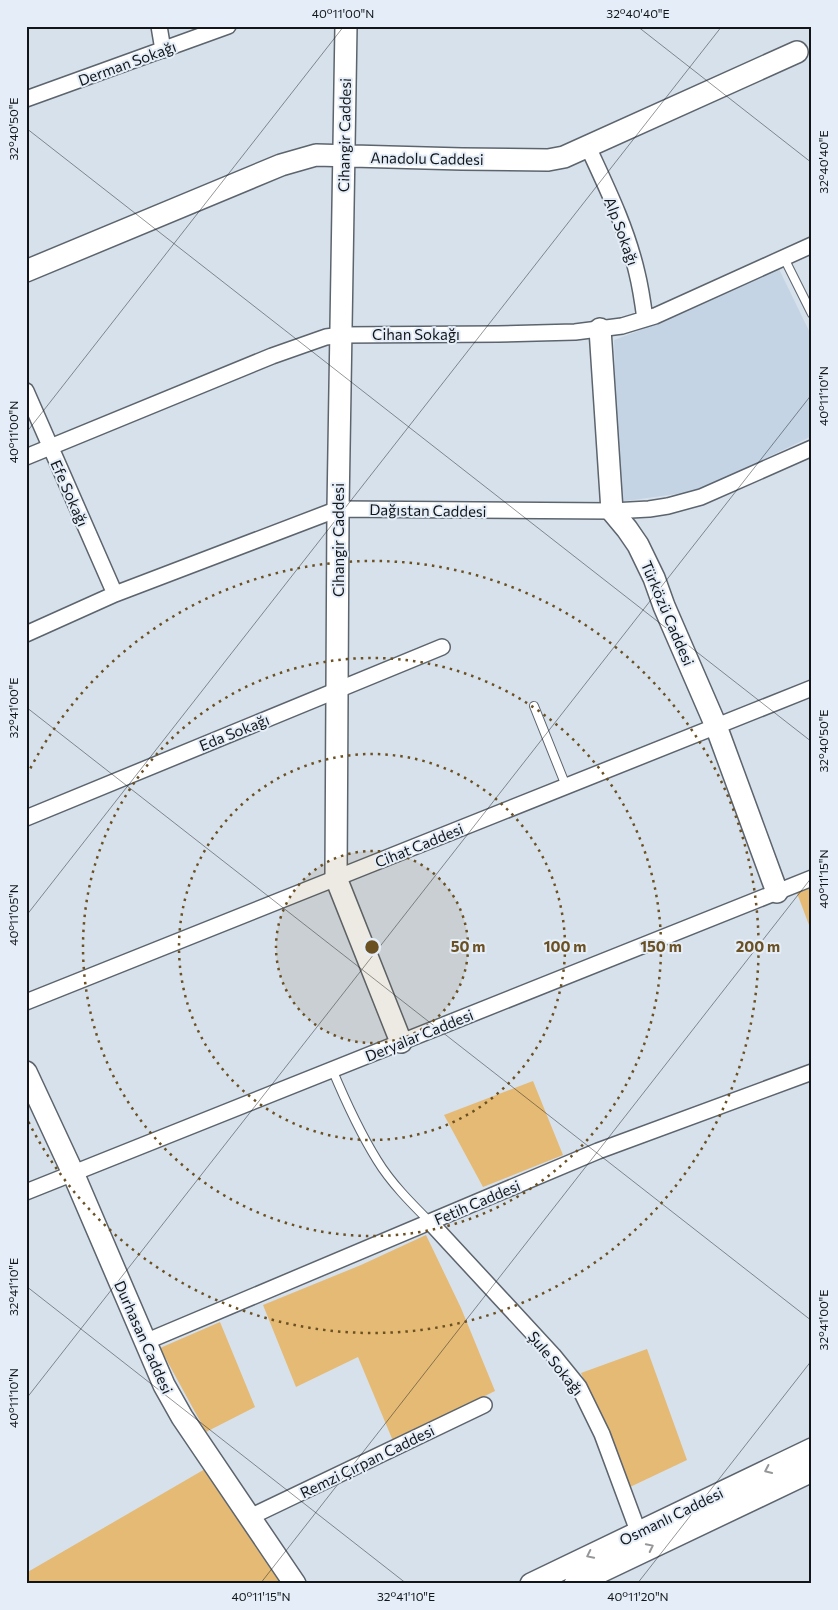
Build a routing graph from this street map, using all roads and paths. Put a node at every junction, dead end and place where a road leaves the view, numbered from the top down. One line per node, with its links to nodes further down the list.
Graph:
1 (159, 26): 5 (street)
2 (228, 26): 4 (street, Derman Sokağı)
3 (346, 26): 9 (street, Cihangir Caddesi)
4 (193, 33): 5 (street, Derman Sokağı)
5 (163, 50): 7 (street, Derman Sokağı)
6 (797, 52): 8 (street, Anadolu Caddesi)
7 (26, 100)
8 (588, 147): 9 (street, Anadolu Caddesi); 14 (street, Alp Sokağı)
9 (344, 156): 12 (street, Anadolu Caddesi); 16 (street, Cihangir Caddesi)
10 (812, 245): 11 (street, Cihan Sokağı)
11 (784, 258): 13 (lane); 14 (street, Cihan Sokağı)
12 (26, 270)
13 (812, 314)
14 (645, 319): 15 (street, Cihan Sokağı)
15 (600, 329): 16 (street, Cihan Sokağı); 22 (street)
16 (342, 334): 18 (street, Cihan Sokağı); 21 (street, Cihangir Caddesi)
17 (26, 391): 18 (street, Efe Sokağı)
18 (51, 448): 20 (street, Cihan Sokağı); 23 (street, Efe Sokağı)
19 (812, 448): 22 (street, Dağıstan Caddesi)
20 (26, 457)
21 (338, 509): 22 (street, Dağıstan Caddesi); 23 (street, Dağıstan Caddesi); 27 (street, Cihangir Caddesi)
22 (612, 511): 29 (street, Türközü Caddesi)
23 (115, 594): 24 (street, Dağıstan Caddesi)
24 (26, 634)
25 (442, 647): 27 (street, Eda Sokağı)
26 (812, 688): 29 (street, Cihat Caddesi)
27 (338, 690): 31 (street, Eda Sokağı); 32 (street, Cihangir Caddesi)
28 (534, 706): 30 (lane)
29 (716, 726): 30 (street, Cihat Caddesi); 34 (street, Türközü Caddesi)
30 (566, 786): 32 (street, Cihat Caddesi)
31 (26, 818)
32 (336, 878): 35 (street, Cihat Caddesi); 36 (street, Cihangir Caddesi)
33 (812, 878): 34 (street, Deryalar Caddesi)
34 (777, 892): 36 (street, Deryalar Caddesi)
35 (26, 1002)
36 (400, 1042): 37 (street, Deryalar Caddesi)
37 (332, 1069): 40 (street, Deryalar Caddesi); 42 (lane)
38 (26, 1072): 40 (street, Durhasan Caddesi)
39 (812, 1072): 42 (street, Fetih Caddesi)
40 (73, 1173): 41 (street, Deryalar Caddesi); 43 (street, Durhasan Caddesi)
41 (26, 1192)
42 (430, 1222): 43 (street, Fetih Caddesi); 48 (street, Şule Sokağı)
43 (145, 1342): 47 (street, Durhasan Caddesi)
44 (484, 1405): 47 (street, Remzi Çırpan Caddesi)
45 (812, 1449): 48 (street, Osmanlı Caddesi, one-way to 48)
46 (812, 1471): 51 (street, Osmanlı Caddesi, one-way to 46)
47 (250, 1517): 49 (street, Durhasan Caddesi)
48 (638, 1531): 50 (street, Osmanlı Caddesi, one-way to 50)
49 (294, 1584)
50 (530, 1584)
51 (575, 1584)

